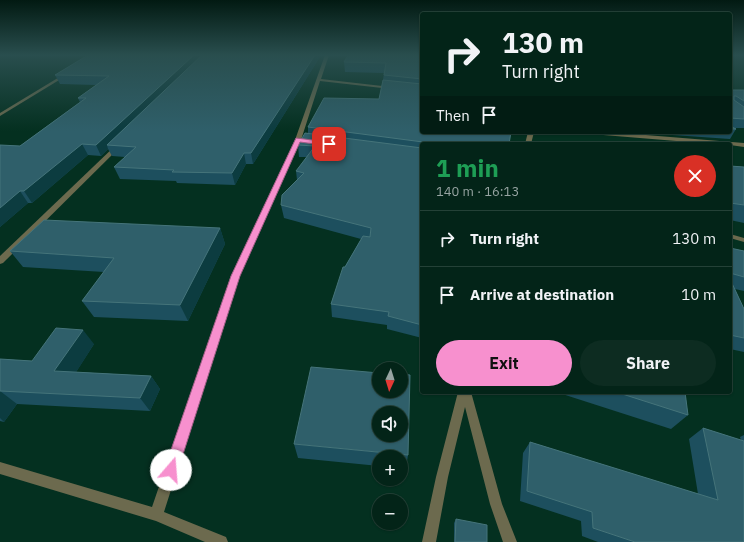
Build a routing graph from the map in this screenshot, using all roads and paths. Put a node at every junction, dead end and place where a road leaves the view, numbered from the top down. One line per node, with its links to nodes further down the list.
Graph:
1 (56, 80): 5 (street)
2 (318, 80): 17 (street)
3 (321, 80): 4 (street)
4 (400, 89)
5 (0, 115)
6 (615, 134): 8 (street)
7 (126, 138): 13 (street)
8 (709, 142)
9 (732, 144): 10 (street)
10 (744, 145)
11 (732, 237): 12 (street)
12 (744, 240)
13 (0, 261)
14 (463, 394): 19 (street)
15 (467, 394): 20 (street)
16 (0, 468): 17 (street)
17 (156, 515): 18 (street)
18 (221, 542)
19 (429, 542)
20 (510, 542)

